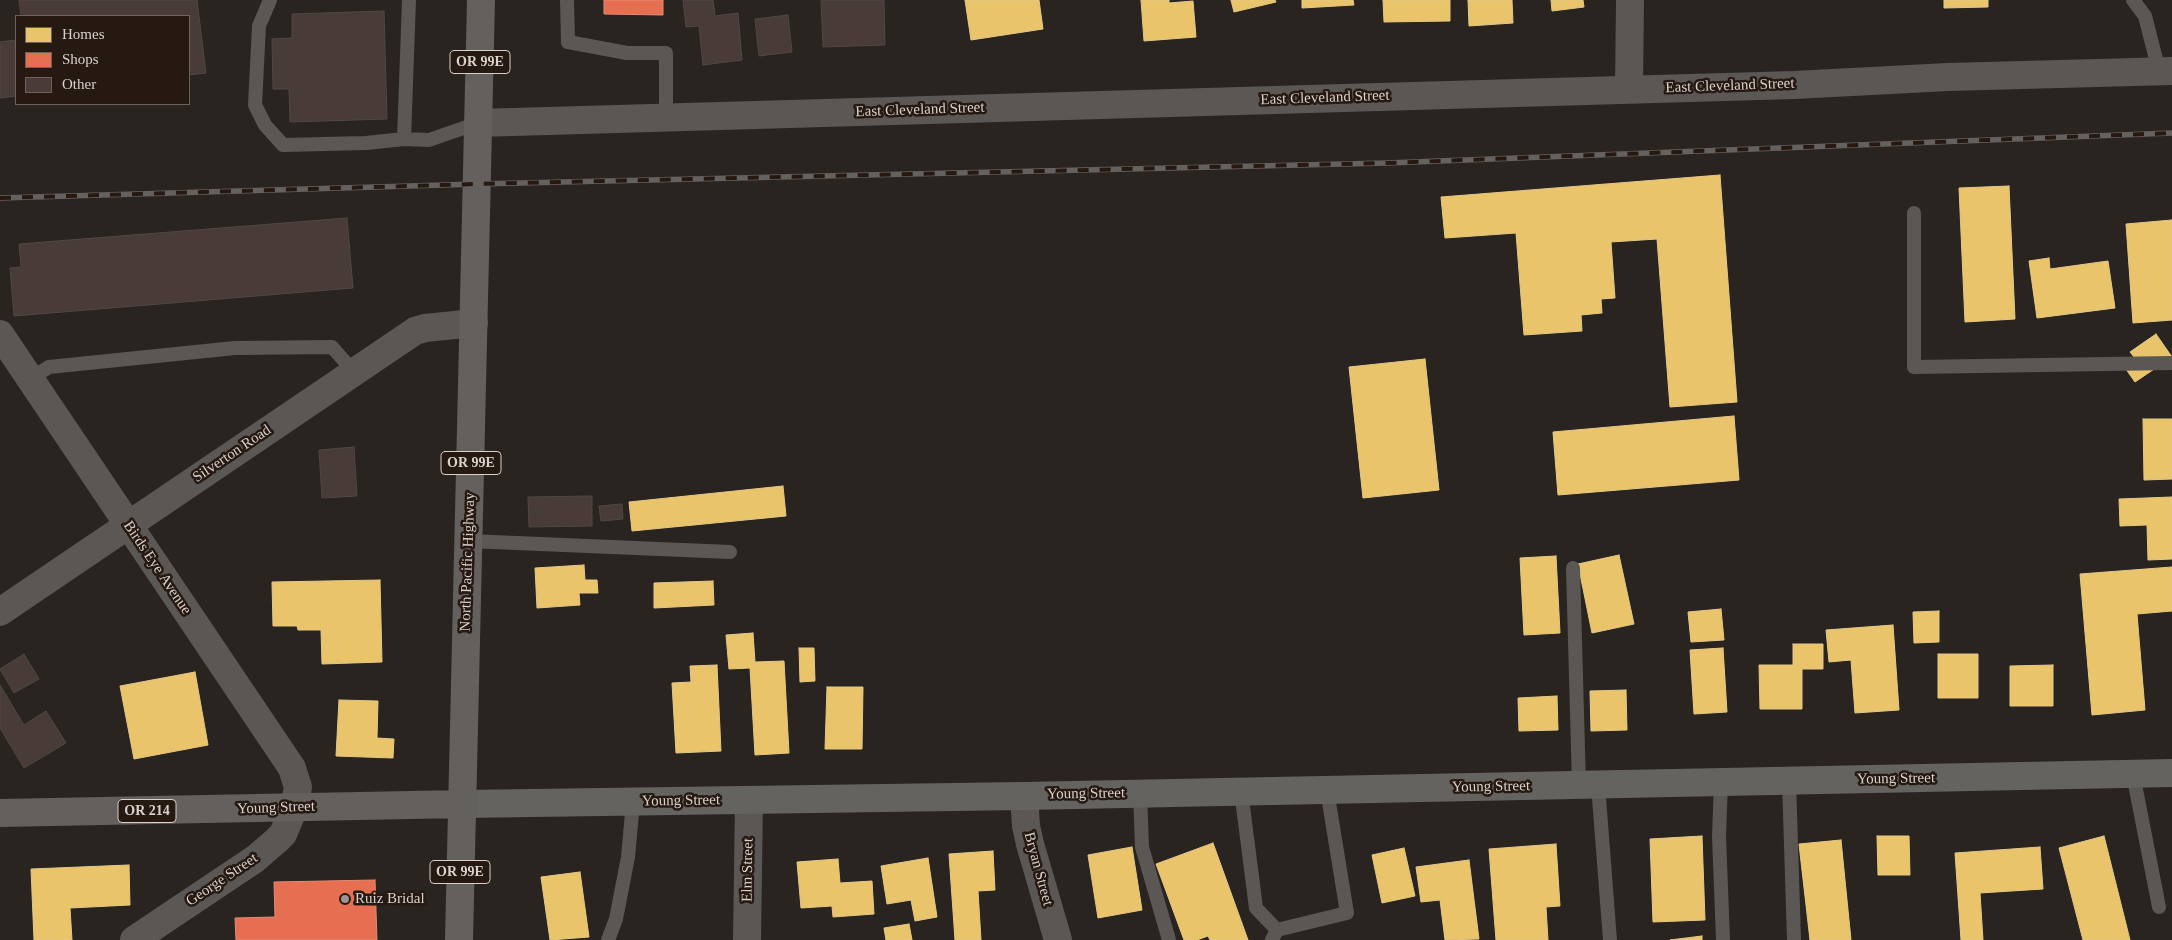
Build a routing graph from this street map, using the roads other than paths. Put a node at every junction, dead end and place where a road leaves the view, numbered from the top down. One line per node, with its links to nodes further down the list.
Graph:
1 (270, 0): 11 (lane)
2 (409, 0): 11 (lane)
3 (481, 0): 10 (main road, OR 99E)
4 (567, 0): 9 (lane)
5 (1630, 0): 8 (street)
6 (2133, 0): 7 (lane)
7 (2165, 71): 8 (street, East Cleveland Street)
8 (1629, 89): 9 (street, East Cleveland Street)
9 (666, 118): 10 (street, East Cleveland Street)
10 (478, 123): 11 (lane); 13 (main road, North Pacific Highway / OR 99E)
11 (404, 139)
12 (1914, 213): 15 (lane)
13 (474, 323): 16 (street, Silverton Road); 19 (main road, North Pacific Highway / OR 99E)
14 (0, 334): 17 (street, Birds Eye Avenue)
15 (2172, 363)
16 (354, 372): 17 (lane); 18 (street, Silverton Road)
17 (30, 379): 18 (street, Birds Eye Avenue)
18 (128, 525): 22 (street, Silverton Road); 35 (street, Birds Eye Avenue)
19 (469, 541): 20 (lane); 34 (main road, North Pacific Highway / OR 99E)
20 (730, 552)
21 (1573, 568): 27 (lane)
22 (0, 612)
23 (2172, 773): 24 (main road, Young Street)
24 (2132, 774): 25 (main road, Young Street); 37 (lane)
25 (1789, 781): 26 (main road, Young Street); 47 (lane)
26 (1721, 783): 27 (main road, Young Street); 46 (lane)
27 (1589, 785): 28 (main road, Young Street); 45 (lane)
28 (1327, 790): 29 (main road, Young Street); 38 (lane)
29 (1241, 792): 30 (main road, Young Street); 38 (lane)
30 (1140, 793): 31 (main road, Young Street); 44 (lane)
31 (1024, 796): 32 (main road, Young Street); 43 (street, Bryan Street)
32 (749, 800): 33 (main road, Young Street); 42 (street, Elm Street)
33 (633, 802): 34 (main road, Young Street); 41 (lane)
34 (462, 804): 35 (main road, Young Street / OR 214); 40 (main road, North Pacific Highway / OR 99E)
35 (294, 808): 36 (main road, Young Street / OR 214); 39 (street, George Street)
36 (0, 813)
37 (2159, 907)
38 (1274, 935)
39 (134, 940)
40 (458, 940)
41 (608, 940)
42 (747, 940)
43 (1058, 940)
44 (1169, 940)
45 (1610, 940)
46 (1723, 940)
47 (1794, 940)

